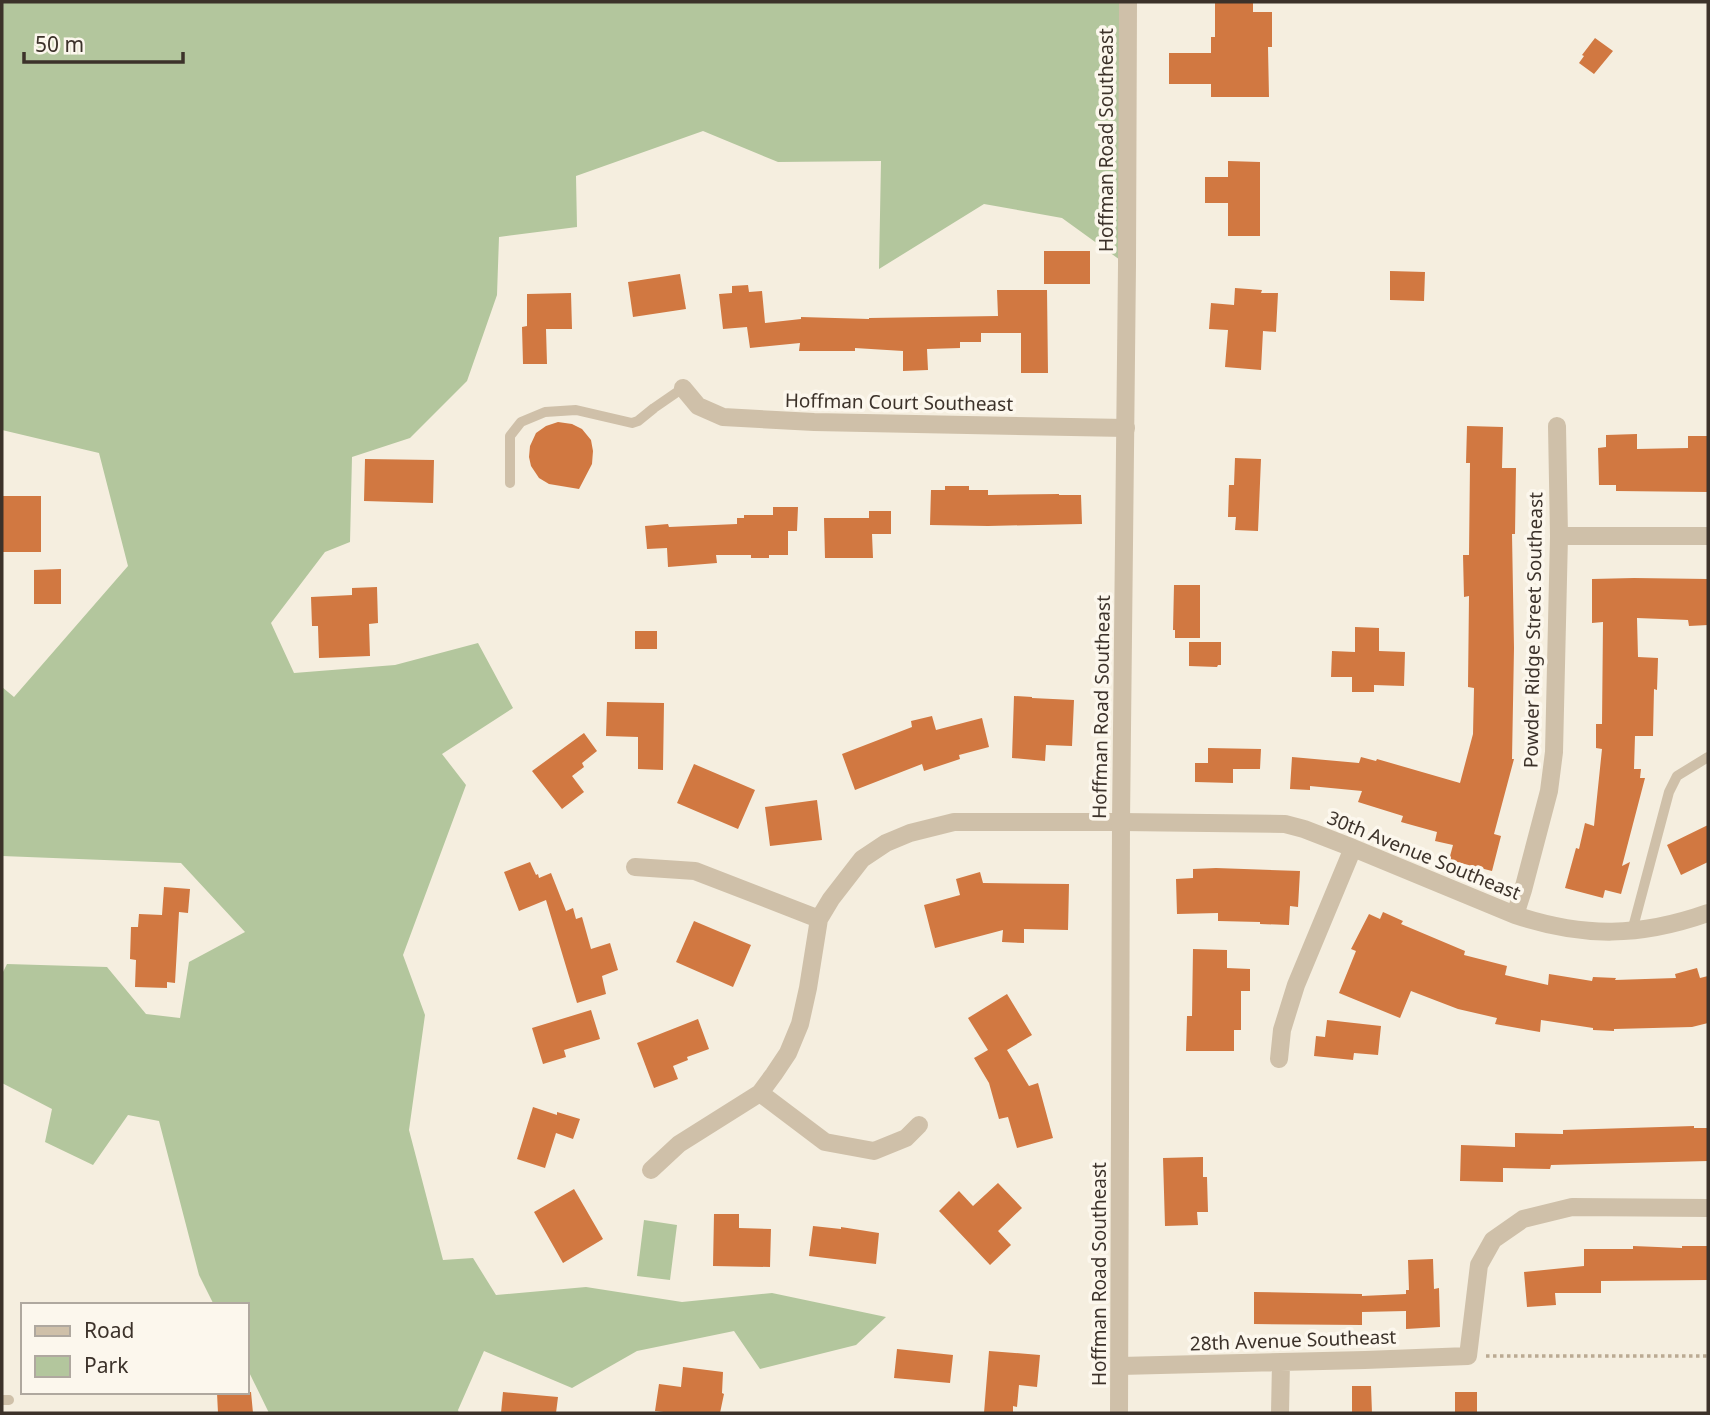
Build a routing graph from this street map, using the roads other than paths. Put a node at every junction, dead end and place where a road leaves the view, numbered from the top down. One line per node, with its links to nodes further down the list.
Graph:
1 (1128, 2): 4 (street, Hoffman Road Southeast)
2 (682, 388): 4 (street, Hoffman Court Southeast); 5 (lane)
3 (1557, 426): 6 (street, Powder Ridge Street Southeast)
4 (1126, 428): 9 (street, Hoffman Road Southeast)
5 (510, 483)
6 (1559, 536): 7 (street); 13 (street, Powder Ridge Street Southeast)
7 (1708, 536)
8 (1708, 757): 15 (lane)
9 (1121, 822): 10 (street, 30th Avenue Southeast); 14 (street, 30th Avenue Southeast); 22 (street, Hoffman Road Southeast)
10 (1353, 848): 13 (street, 30th Avenue Southeast); 16 (street)
11 (635, 866): 14 (street)
12 (1708, 913): 15 (street, 30th Avenue Southeast)
13 (1515, 915): 15 (street, 30th Avenue Southeast)
14 (818, 919): 17 (street)
15 (1632, 931)
16 (1279, 1059)
17 (760, 1093): 18 (street); 19 (street)
18 (919, 1125)
19 (651, 1170)
20 (1708, 1208): 21 (street, 28th Avenue Southeast)
21 (1280, 1362): 22 (street, 28th Avenue Southeast); 24 (street)
22 (1120, 1366): 23 (street, Hoffman Road Southeast)
23 (1119, 1413)
24 (1280, 1413)

